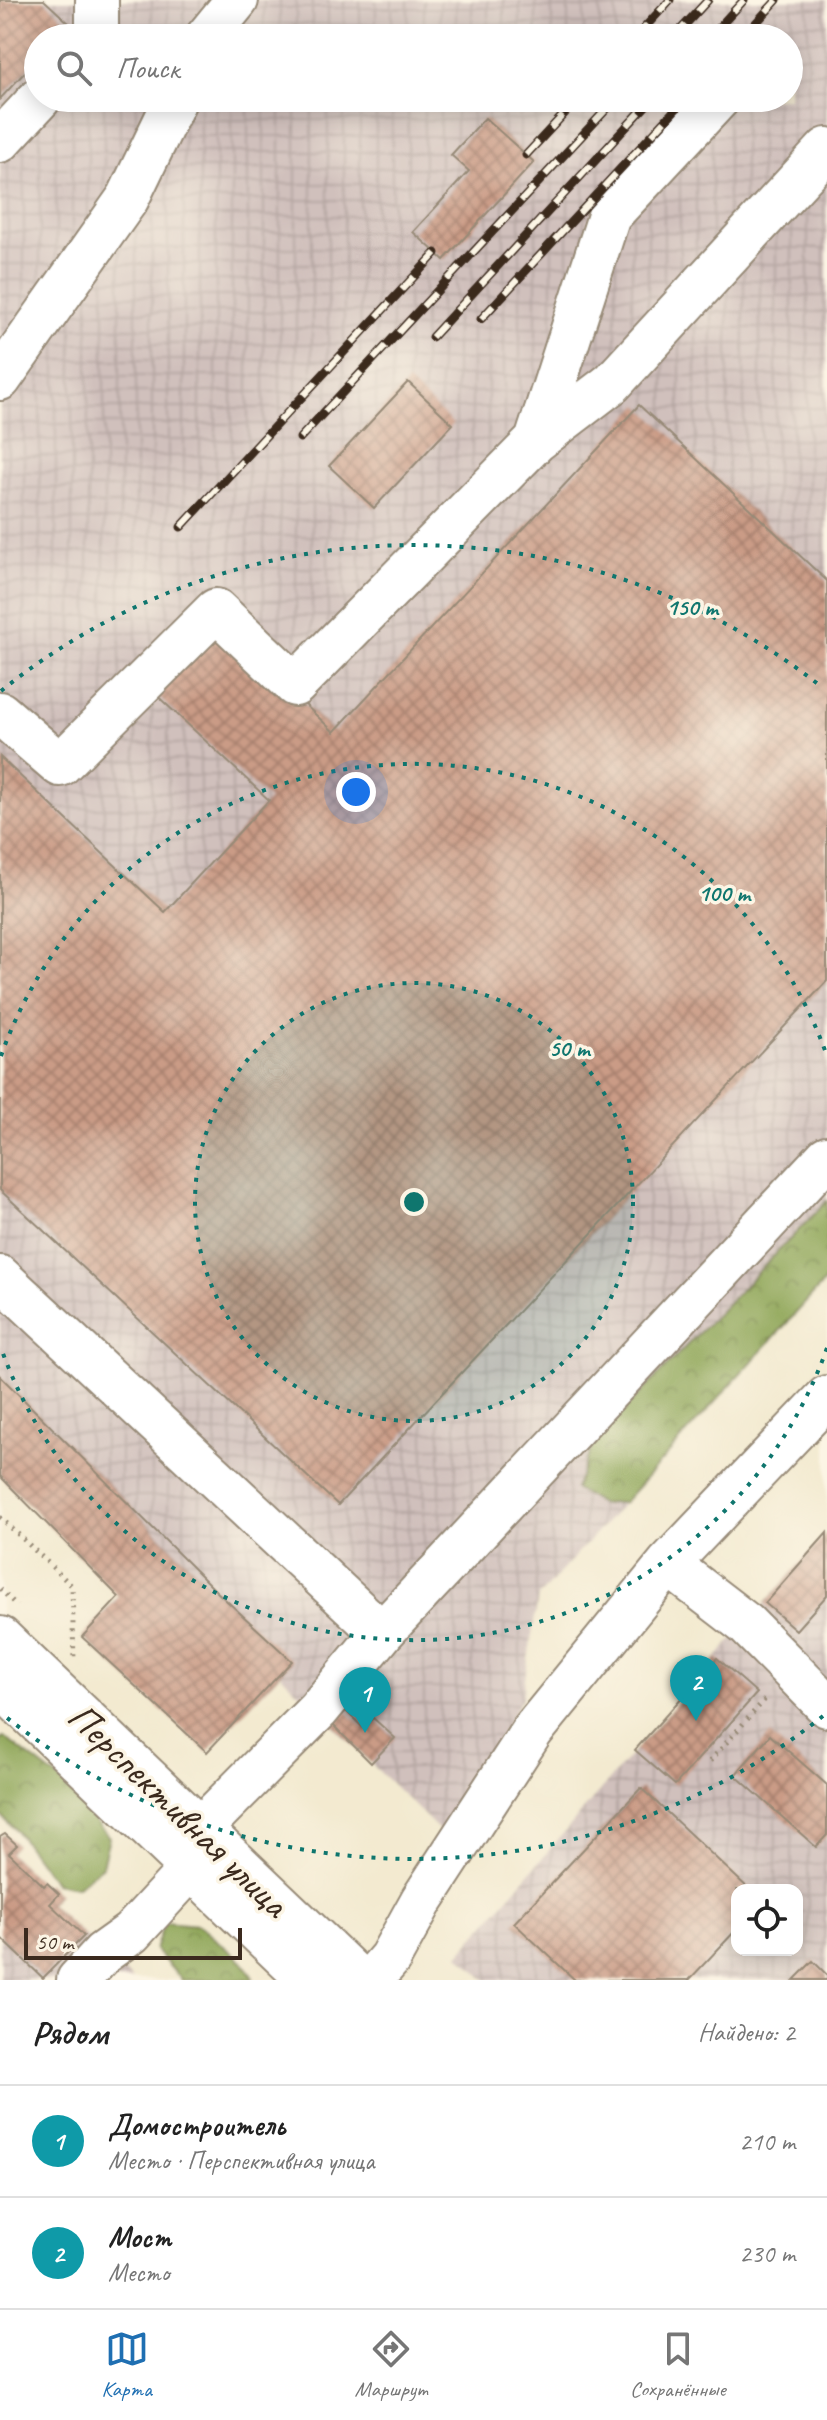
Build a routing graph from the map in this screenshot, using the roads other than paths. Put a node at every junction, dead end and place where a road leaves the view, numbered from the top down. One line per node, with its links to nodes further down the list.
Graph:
1 (97, 0): 3 (street)
2 (237, 0): 4 (street)
3 (97, 24)
4 (217, 24)
5 (27, 112): 8 (street)
6 (169, 112): 10 (street)
7 (706, 112): 11 (street)
8 (0, 141)
9 (827, 149): 11 (street)
10 (0, 379)
11 (536, 441): 12 (street)
12 (0, 713)
13 (827, 1157): 17 (street)
14 (0, 1277): 17 (street)
15 (827, 1397): 16 (street)
16 (668, 1564): 20 (street); 25 (street)
17 (382, 1633): 21 (street)
18 (0, 1639): 21 (main road, Перспективная улица)
19 (0, 1684): 21 (main road, Перспективная улица)
20 (827, 1706)
21 (196, 1848): 22 (street); 23 (main road, Перспективная улица); 24 (main road, Перспективная улица)
22 (90, 1966)
23 (310, 1980)
24 (358, 1980)
25 (371, 1980)

